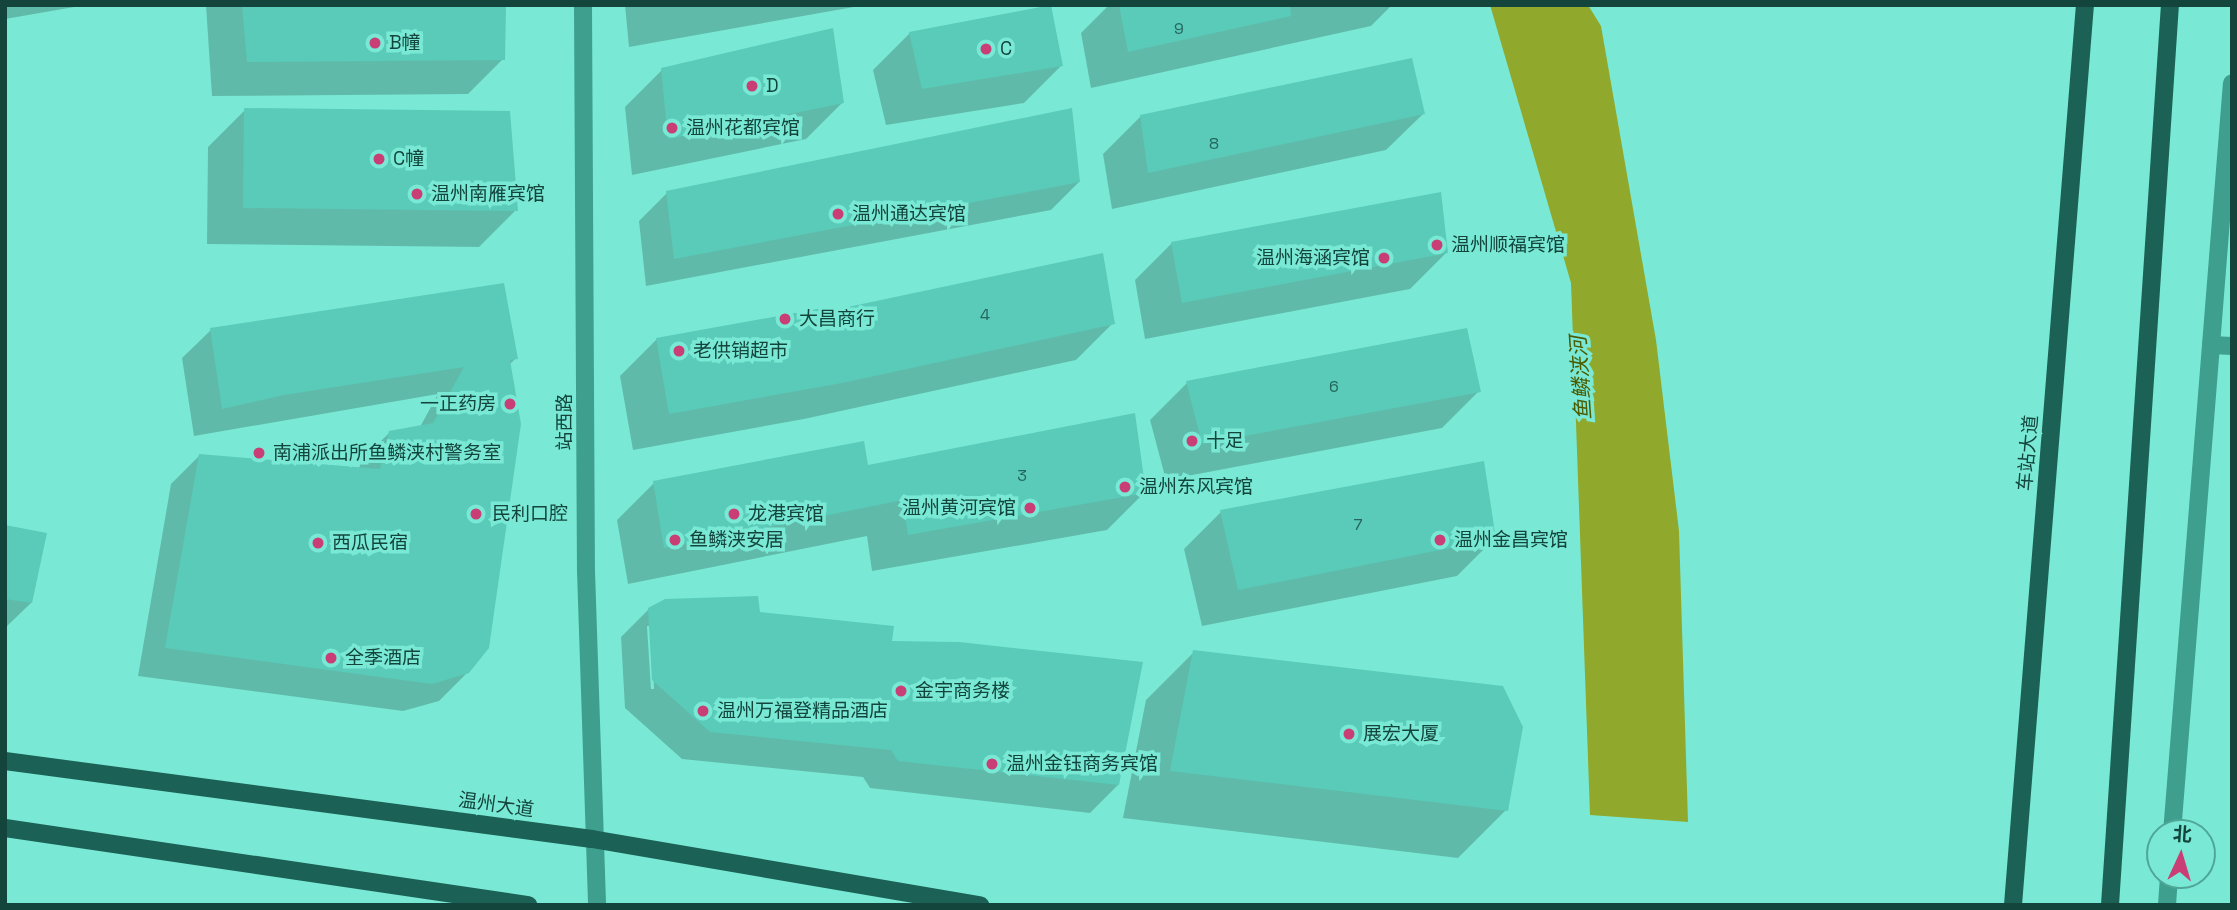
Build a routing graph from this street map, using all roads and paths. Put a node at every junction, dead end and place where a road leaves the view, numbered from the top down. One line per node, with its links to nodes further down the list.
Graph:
1 (583, 5): 10 (street, 站西路)
2 (2085, 5): 14 (main road, 车站大道)
3 (2170, 5): 15 (main road)
4 (2232, 83): 5 (street)
5 (2211, 345): 6 (street); 8 (street)
6 (2232, 346)
7 (5, 761): 10 (main road, 温州大道)
8 (2173, 819)
9 (5, 828): 11 (main road)
10 (592, 839): 12 (street, 站西路); 13 (main road, 温州大道)
11 (528, 905)
12 (597, 905)
13 (980, 905)
14 (2013, 905)
15 (2110, 905)

